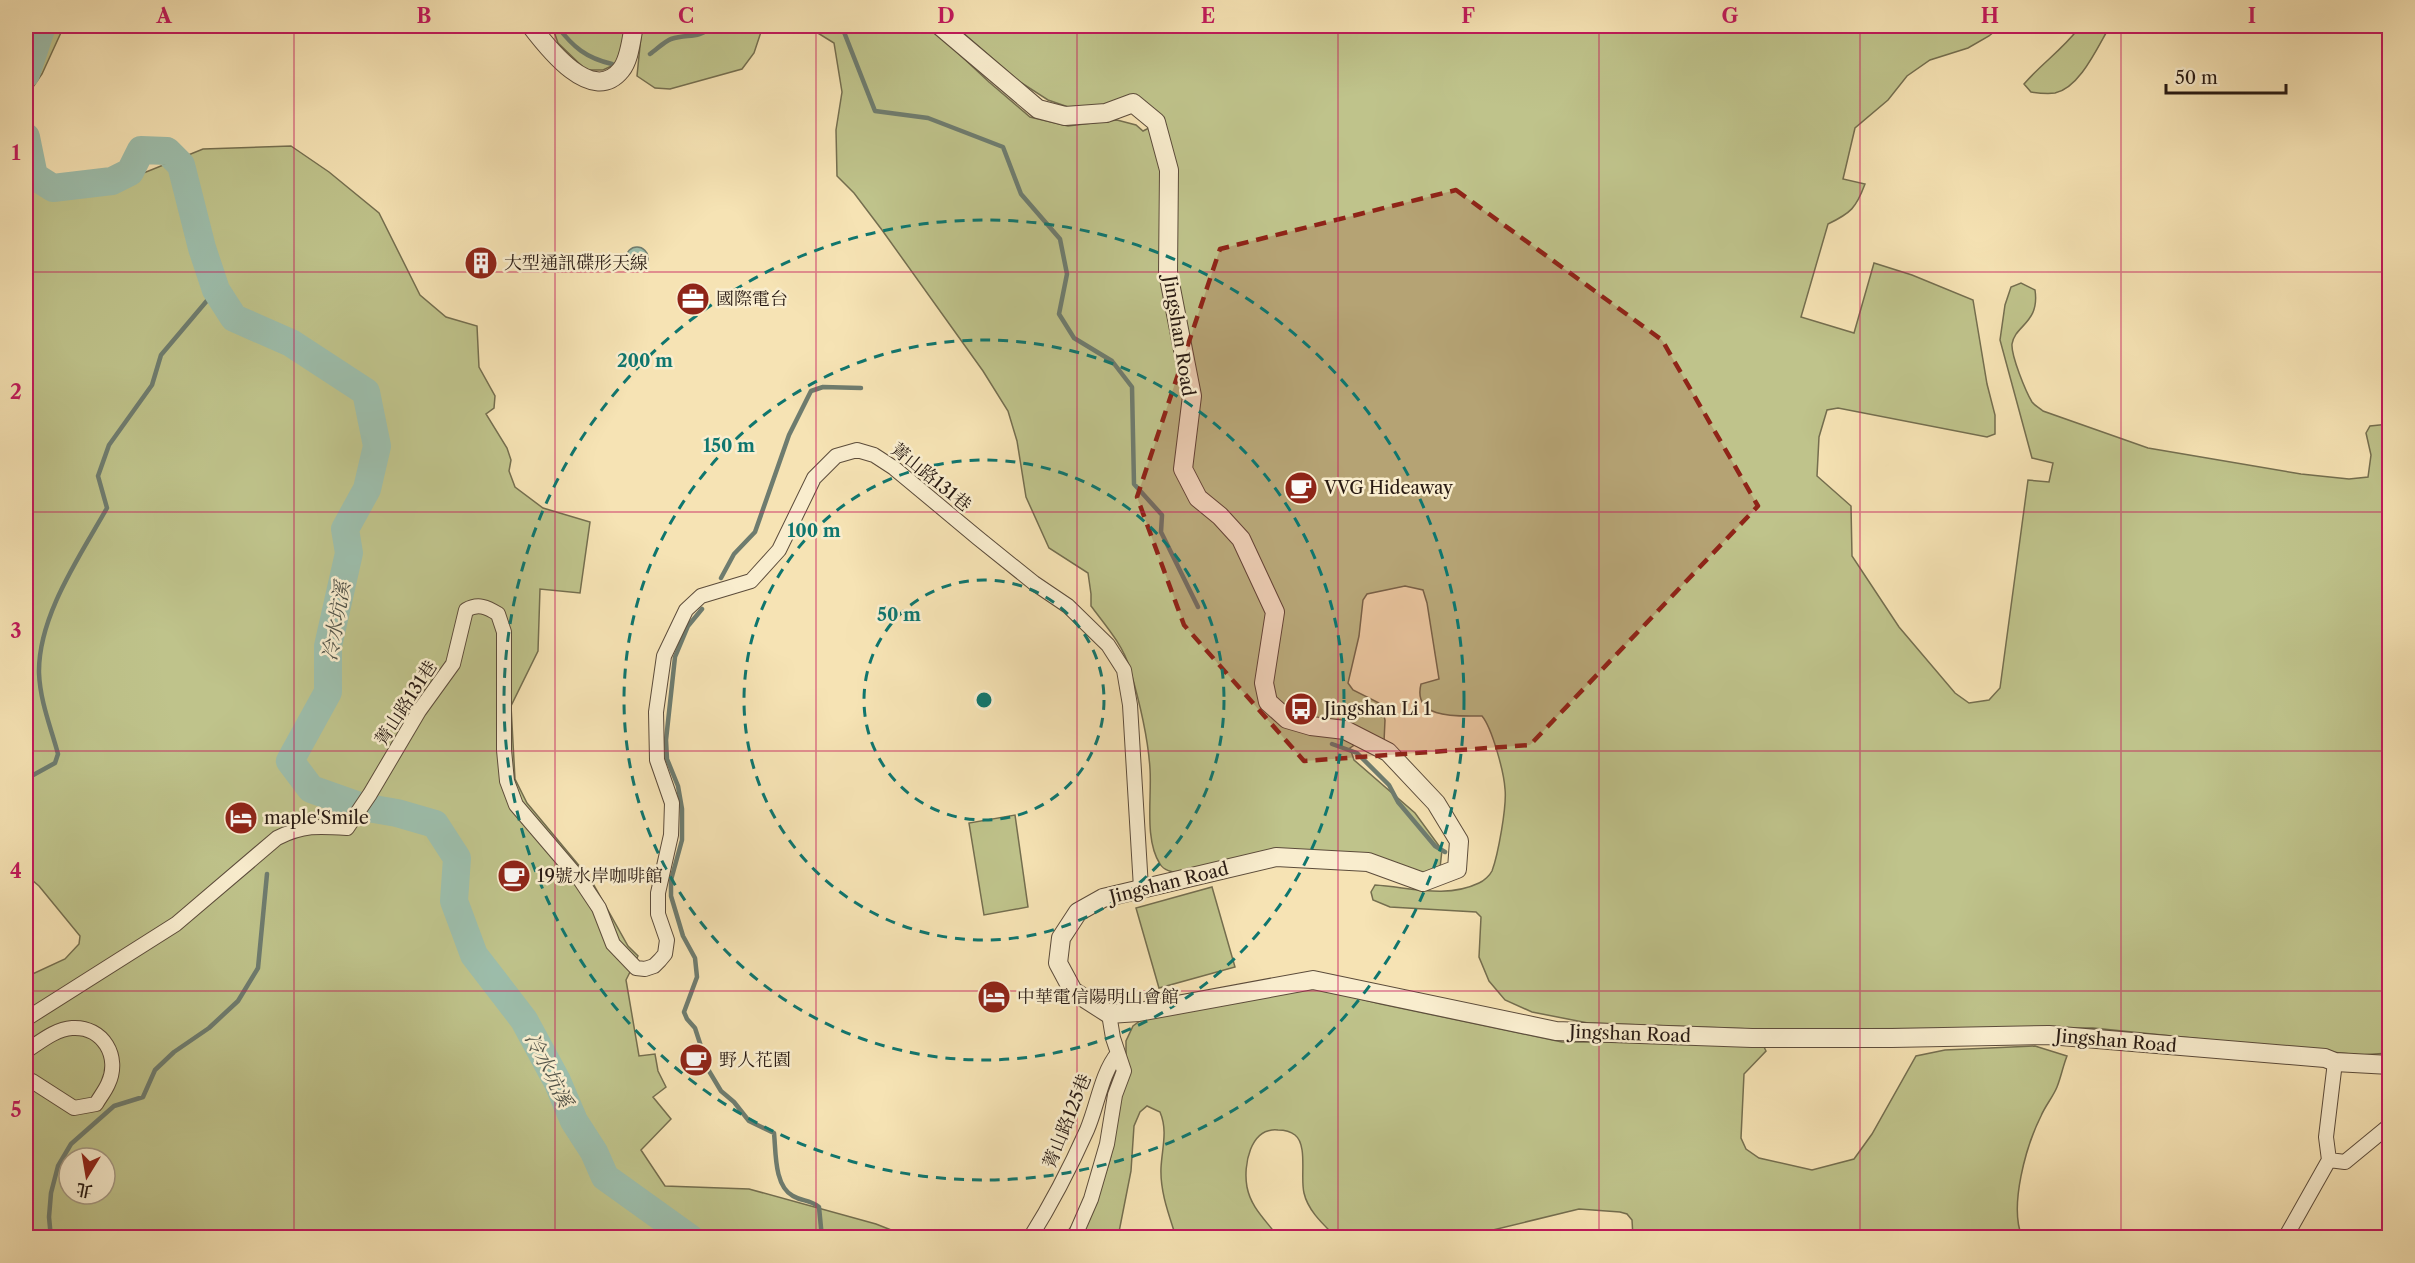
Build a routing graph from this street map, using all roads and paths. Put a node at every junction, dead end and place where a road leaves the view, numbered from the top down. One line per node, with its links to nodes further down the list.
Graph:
1 (531, 26): 2 (street)
2 (634, 26)
3 (940, 26): 4 (street, Jingshan Road)
4 (1142, 888): 5 (street, Jingshan Road); 6 (street, 菁山路131巷)
5 (1110, 1014): 8 (street); 9 (street, Jingshan Road)
6 (26, 1019)
7 (26, 1051): 11 (street)
8 (1118, 1053): 14 (street, 菁山路125巷); 15 (street)
9 (2335, 1062): 10 (street, Jingshan Road); 13 (street)
10 (2390, 1065)
11 (26, 1081)
12 (2390, 1125): 13 (street)
13 (2329, 1160): 16 (street)
14 (1030, 1238)
15 (1074, 1238)
16 (2285, 1238)

